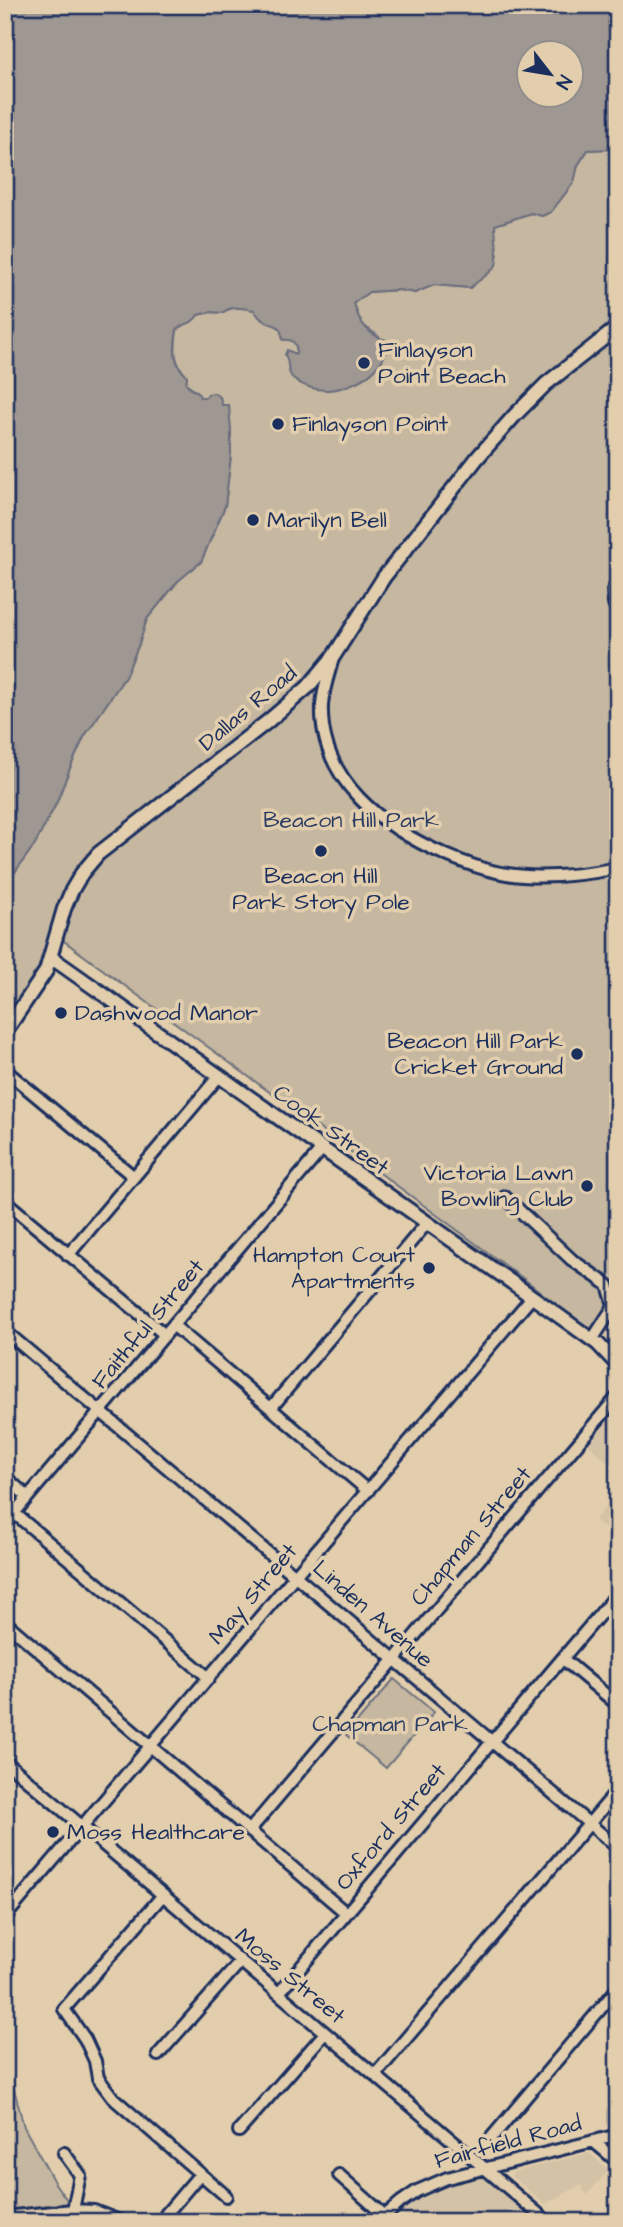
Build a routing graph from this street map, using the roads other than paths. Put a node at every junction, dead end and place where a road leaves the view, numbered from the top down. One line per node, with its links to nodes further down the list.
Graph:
1 (618, 327): 4 (main road, Dallas Road)
2 (618, 581): 3 (street)
3 (618, 608)
4 (333, 657): 5 (street); 6 (main road, Dallas Road)
5 (618, 868)
6 (52, 958): 7 (main road, Dallas Road); 9 (main road, Cook Street)
7 (5, 1032)
8 (5, 1070): 11 (street)
9 (219, 1076): 10 (main road, Cook Street); 11 (street)
10 (322, 1149): 14 (main road, Cook Street); 19 (street, Faithful Street)
11 (134, 1177): 15 (street)
12 (505, 1197): 16 (street)
13 (5, 1201): 15 (street)
14 (426, 1224): 17 (main road, Cook Street); 25 (street)
15 (68, 1255): 21 (street)
16 (613, 1284): 18 (street)
17 (532, 1297): 22 (main road, Cook Street); 28 (street, May Street)
18 (616, 1302): 22 (street)
19 (174, 1326): 21 (street, Faithful Street); 25 (street)
20 (5, 1331): 26 (street, Linden Avenue)
21 (165, 1335): 26 (street, Faithful Street)
22 (593, 1340): 23 (main road, Cook Street)
23 (618, 1365)
24 (618, 1396): 36 (street, Chapman Street)
25 (271, 1408): 28 (street)
26 (102, 1412): 29 (street, Faithful Street); 32 (street, Linden Avenue)
27 (5, 1477): 29 (street)
28 (368, 1491): 32 (street, May Street)
29 (28, 1497): 30 (street, Faithful Street)
30 (14, 1513): 31 (street, Faithful Street); 37 (street)
31 (5, 1524)
32 (296, 1576): 36 (street, Linden Avenue); 37 (street, May Street)
33 (618, 1593): 35 (street, Oxford Street)
34 (5, 1622): 40 (street)
35 (563, 1659): 38 (street); 39 (street, Oxford Street)
36 (394, 1660): 39 (street, Linden Avenue); 45 (street, Chapman Street)
37 (209, 1678): 40 (street, May Street)
38 (618, 1705)
39 (491, 1742): 43 (street, Linden Avenue); 49 (street, Oxford Street)
40 (150, 1748): 44 (street, May Street); 45 (street)
41 (5, 1761): 44 (street, Moss Street)
42 (618, 1790): 43 (street)
43 (589, 1824): 46 (street, Linden Avenue); 55 (street)
44 (83, 1827): 47 (street, Moss Street); 48 (street, May Street)
45 (249, 1831): 49 (street)
46 (618, 1848)
47 (163, 1895): 50 (street, Moss Street); 63 (street)
48 (7, 1911)
49 (346, 1913): 52 (street, Oxford Street)
50 (241, 1961): 52 (street, Moss Street); 54 (street)
51 (618, 1988): 59 (street)
52 (279, 1993): 53 (street, Moss Street)
53 (325, 2033): 55 (street, Moss Street); 56 (street)
54 (158, 2055)
55 (374, 2075): 62 (street, Moss Street)
56 (239, 2131)
57 (618, 2135): 58 (street, Fairfield Road)
58 (593, 2141): 61 (street); 62 (street, Fairfield Road)
59 (487, 2143)
60 (64, 2153): 66 (street)
61 (618, 2162)
62 (486, 2168): 68 (street, Fairfield Road); 71 (street, Moss Street)
63 (200, 2174): 65 (street); 70 (street)
64 (339, 2175): 68 (street)
65 (226, 2196)
66 (74, 2210): 67 (street); 69 (street)
67 (5, 2217)
68 (381, 2219)
69 (122, 2222)
70 (168, 2222)
71 (548, 2222)

